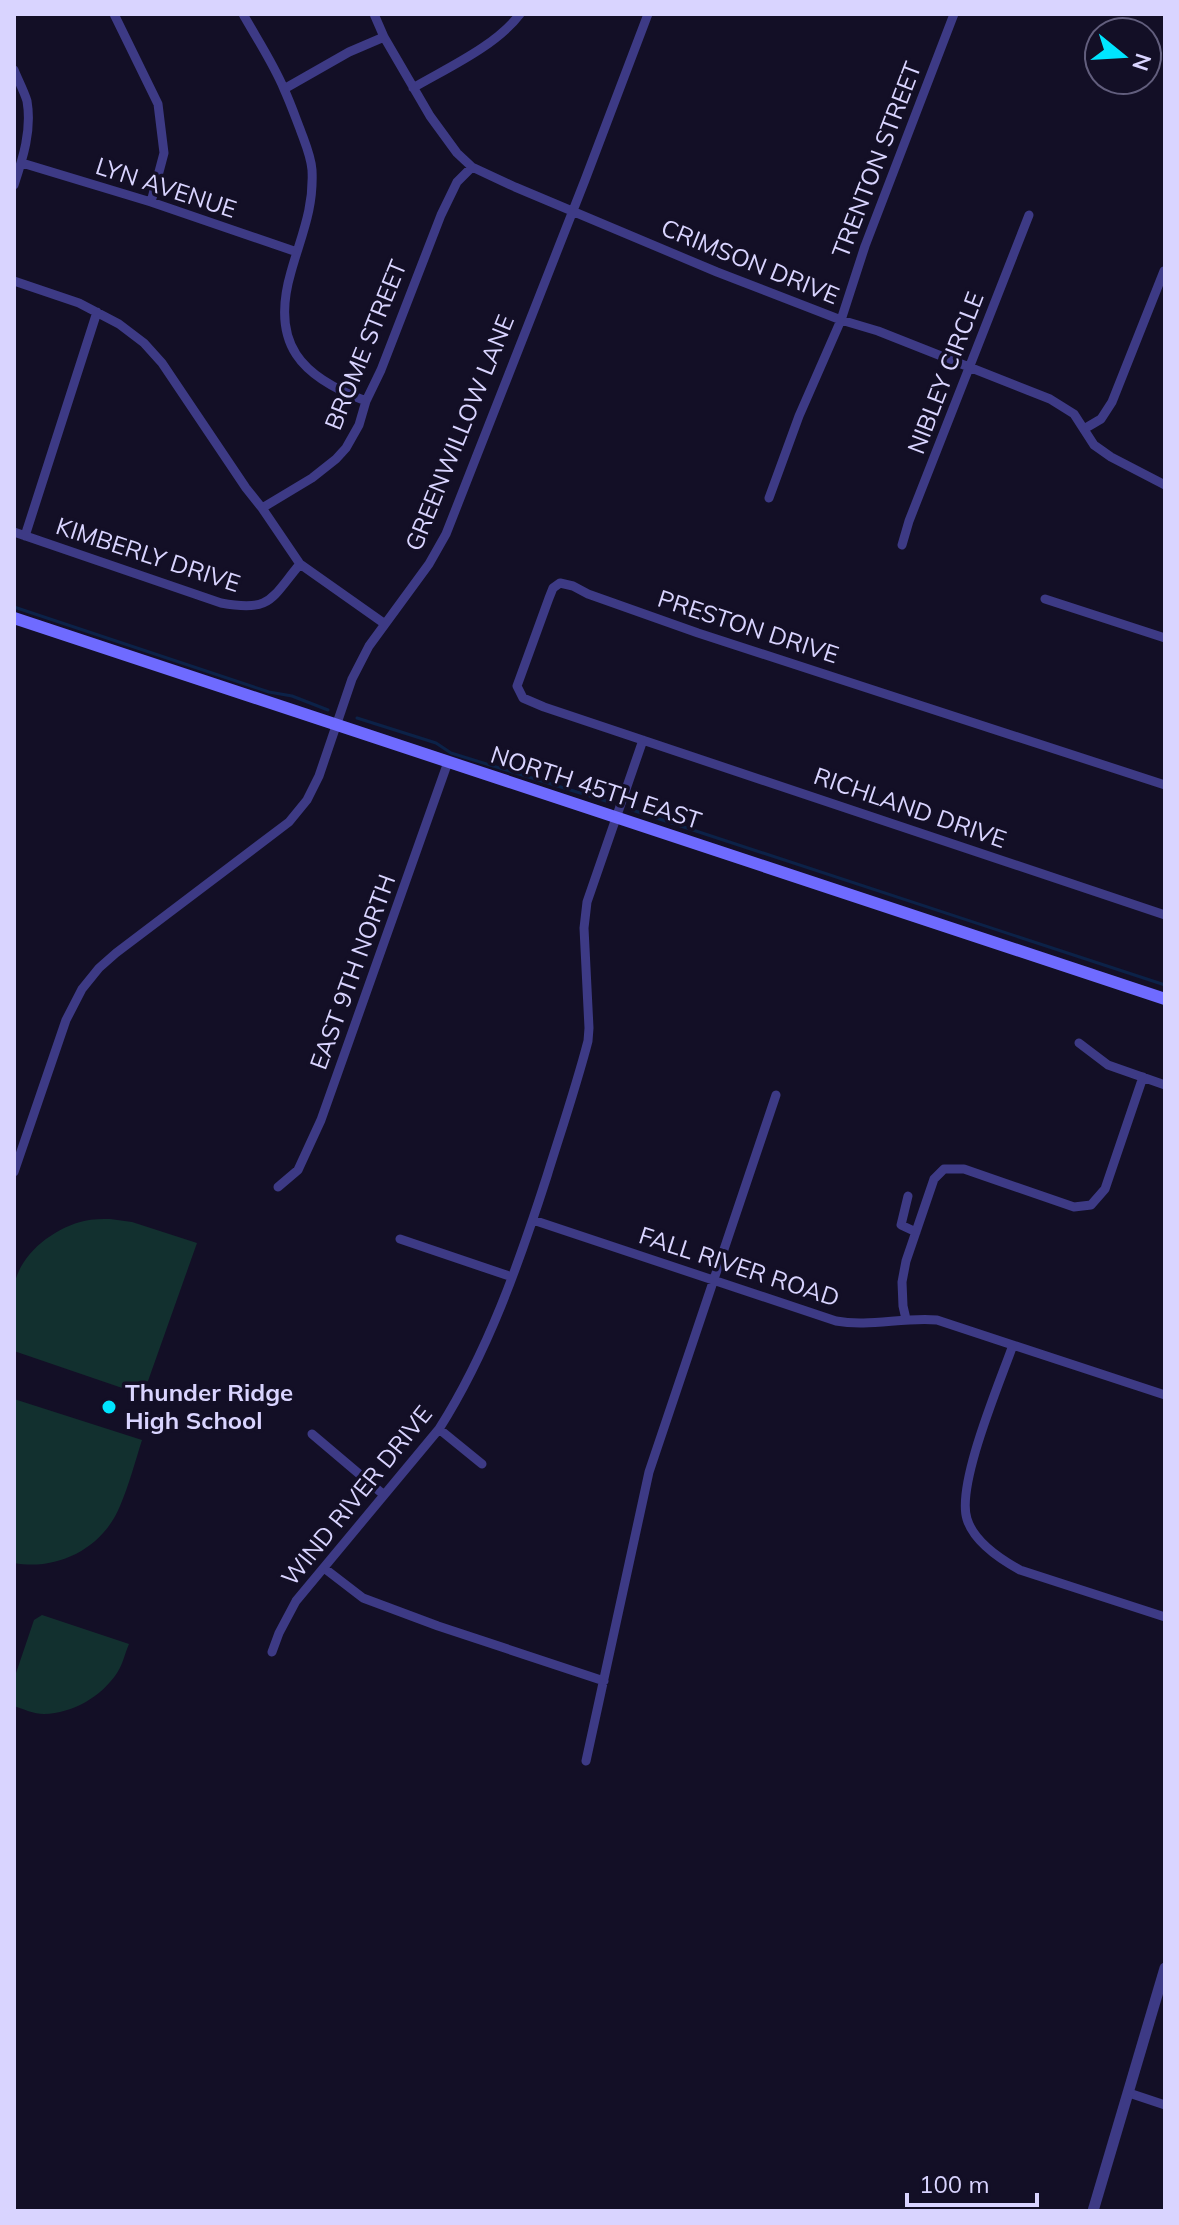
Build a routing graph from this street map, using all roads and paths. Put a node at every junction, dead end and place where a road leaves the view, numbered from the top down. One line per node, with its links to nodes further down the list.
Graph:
1 (114, 14): 14 (street)
2 (243, 14): 10 (street)
3 (374, 14): 7 (street, CRIMSON DRIVE)
4 (520, 14): 9 (street)
5 (648, 14): 15 (street, GREENWILLOW LANE)
6 (954, 14): 21 (street, TRENTON STREET)
7 (384, 37): 9 (street, CRIMSON DRIVE); 10 (street)
8 (14, 70): 11 (street)
9 (413, 88): 12 (street, CRIMSON DRIVE)
10 (284, 89): 17 (street)
11 (22, 163): 13 (street); 14 (street, LYN AVENUE)
12 (472, 167): 15 (street, CRIMSON DRIVE); 23 (street, BROME STREET)
13 (14, 185)
14 (151, 202): 17 (street, LYN AVENUE)
15 (571, 210): 21 (street, CRIMSON DRIVE); 34 (street, GREENWILLOW LANE)
16 (1029, 215): 22 (street, NIBLEY CIRCLE)
17 (297, 252): 23 (street)
18 (1164, 271): 24 (street)
19 (14, 281): 20 (street)
20 (97, 312): 27 (street); 29 (street)
21 (841, 320): 22 (street, CRIMSON DRIVE); 26 (street, TRENTON STREET)
22 (969, 366): 24 (street, CRIMSON DRIVE); 30 (street, NIBLEY CIRCLE)
23 (366, 401): 27 (street, BROME STREET)
24 (1084, 429): 25 (street, CRIMSON DRIVE)
25 (1165, 485)
26 (769, 498)
27 (262, 508): 31 (street)
28 (14, 532): 29 (street, KIMBERLY DRIVE)
29 (25, 536): 31 (street, KIMBERLY DRIVE)
30 (902, 545)
31 (300, 564): 34 (street)
32 (1045, 599): 35 (street)
33 (14, 618): 36 (main road, NORTH 45TH EAST)
34 (385, 624): 36 (street, GREENWILLOW LANE)
35 (1165, 638)
36 (336, 724): 38 (main road, NORTH 45TH EAST); 47 (street, GREENWILLOW LANE)
37 (643, 740): 39 (street, PRESTON DRIVE); 40 (street); 41 (street, RICHLAND DRIVE)
38 (448, 762): 40 (main road, NORTH 45TH EAST); 48 (street, EAST 9TH NORTH)
39 (1165, 785)
40 (617, 818): 42 (main road, NORTH 45TH EAST); 50 (street)
41 (1165, 915)
42 (1165, 999)
43 (1079, 1043): 44 (street)
44 (1143, 1077): 45 (street); 51 (street)
45 (1165, 1085)
46 (776, 1095): 54 (street)
47 (14, 1172)
48 (278, 1187)
49 (908, 1196): 51 (street)
50 (533, 1220): 53 (street, WIND RIVER DRIVE); 54 (street, FALL RIVER ROAD)
51 (916, 1232): 55 (street)
52 (400, 1239): 53 (street)
53 (512, 1277): 58 (street, WIND RIVER DRIVE)
54 (714, 1280): 55 (street, FALL RIVER ROAD); 65 (street)
55 (906, 1319): 56 (street, FALL RIVER ROAD)
56 (1013, 1345): 57 (street, FALL RIVER ROAD); 63 (street)
57 (1165, 1395)
58 (439, 1429): 60 (street); 61 (street, WIND RIVER DRIVE)
59 (312, 1434): 61 (street)
60 (482, 1464)
61 (384, 1495): 62 (street, WIND RIVER DRIVE)
62 (324, 1568): 64 (street, WIND RIVER DRIVE); 65 (street)
63 (1165, 1617)
64 (272, 1652)
65 (604, 1681): 66 (street)
66 (586, 1761)
67 (1165, 1968): 68 (street)
68 (1129, 2093): 69 (street); 70 (street)
69 (1165, 2105)
70 (1093, 2211)

